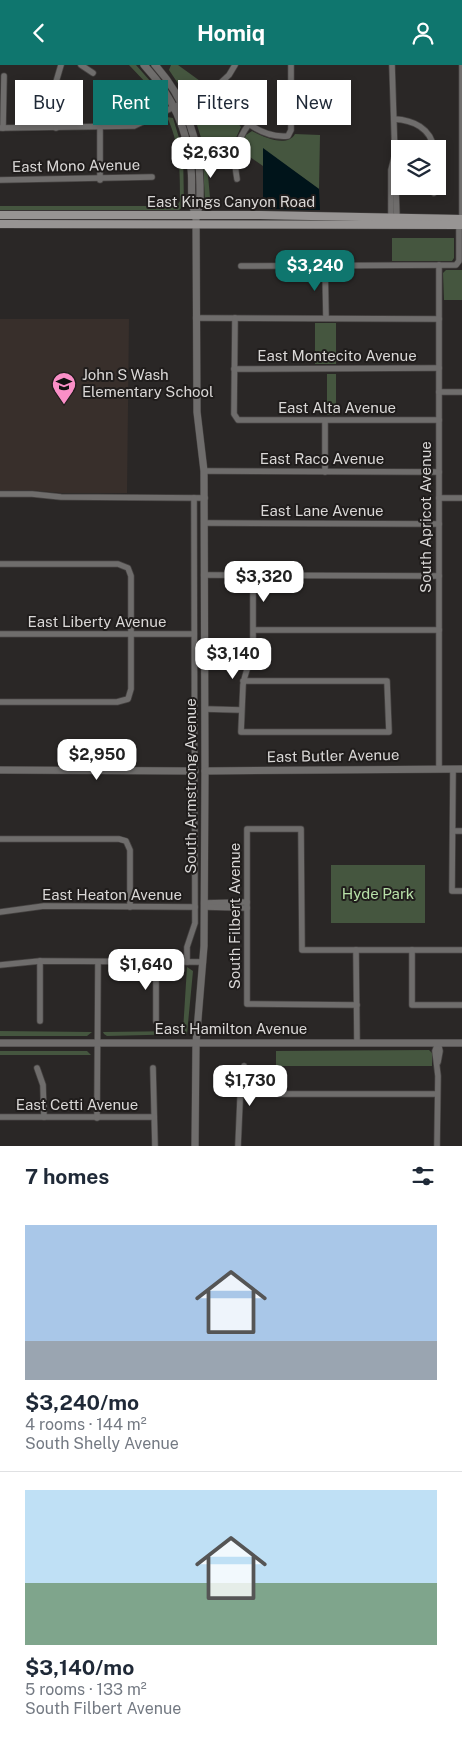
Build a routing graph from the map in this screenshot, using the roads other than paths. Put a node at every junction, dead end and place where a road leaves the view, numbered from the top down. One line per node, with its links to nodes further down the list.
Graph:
1 (61, 65): 19 (street)
2 (81, 65): 9 (street)
3 (144, 65): 14 (street)
4 (235, 65): 11 (street)
5 (291, 65): 18 (street)
6 (392, 65): 15 (street)
7 (462, 65): 30 (street)
8 (160, 66): 12 (street)
9 (93, 73)
10 (4, 76): 21 (street)
11 (224, 80)
12 (178, 97)
13 (178, 106): 14 (street)
14 (175, 108): 20 (street); 28 (street)
15 (394, 119): 22 (street); 29 (street)
16 (190, 125): 28 (street)
17 (248, 125): 25 (street)
18 (251, 125)
19 (56, 127): 20 (street); 21 (street)
20 (100, 127): 24 (street)
21 (1, 128)
22 (432, 140)
23 (152, 177): 24 (street, East Mono Avenue)
24 (100, 179): 26 (street, East Mono Avenue)
25 (237, 179)
26 (0, 180)
27 (0, 215): 28 (main road, East Kings Canyon Road)
28 (196, 215): 29 (main road, East Kings Canyon Road); 32 (street, South Armstrong Avenue)
29 (394, 222): 30 (main road, East Kings Canyon Road); 32 (main road, East Kings Canyon Road)
30 (461, 222): 34 (street)
31 (0, 224): 32 (main road, East Kings Canyon Road)
32 (196, 225): 36 (street, South Armstrong Avenue)
33 (325, 265): 34 (street); 35 (street); 38 (street)
34 (439, 265): 39 (street, South Apricot Avenue)
35 (240, 266)
36 (196, 318): 37 (street); 46 (street, South Armstrong Avenue)
37 (235, 318): 38 (street); 41 (street)
38 (326, 318): 39 (street)
39 (439, 319): 40 (street, South Apricot Avenue)
40 (439, 368): 41 (street, East Montecito Avenue); 42 (street, South Apricot Avenue)
41 (234, 369): 45 (street, East Alta Avenue)
42 (439, 392): 43 (street); 44 (street, South Apricot Avenue)
43 (462, 392)
44 (439, 420): 45 (street, East Alta Avenue); 48 (street, South Apricot Avenue)
45 (325, 421): 47 (street)
46 (204, 471): 47 (street, East Raco Avenue); 51 (street, South Armstrong Avenue)
47 (325, 471): 48 (street, East Raco Avenue)
48 (439, 472): 52 (street, South Apricot Avenue)
49 (0, 494): 50 (street)
50 (194, 498): 51 (street); 64 (street, South Armstrong Avenue)
51 (204, 498): 54 (street, South Armstrong Avenue)
52 (439, 498): 53 (street); 55 (street, South Apricot Avenue)
53 (462, 498)
54 (205, 523): 55 (street, East Lane Avenue); 57 (street, South Armstrong Avenue)
55 (439, 524): 59 (street, South Apricot Avenue)
56 (0, 564): 63 (street)
57 (204, 575): 58 (street); 67 (street, South Armstrong Avenue)
58 (254, 576): 59 (street); 60 (street)
59 (439, 576): 61 (street, South Apricot Avenue)
60 (254, 630): 61 (street); 65 (street)
61 (439, 630): 69 (street, South Apricot Avenue)
62 (0, 634): 63 (street, East Liberty Avenue)
63 (131, 634): 64 (street, East Liberty Avenue); 66 (street)
64 (194, 634): 73 (street, South Armstrong Avenue)
65 (244, 681): 68 (street); 68 (street)
66 (0, 702)
67 (205, 709): 68 (street); 74 (street, South Armstrong Avenue)
68 (242, 710)
69 (439, 769): 70 (street, East Butler Avenue); 74 (street, East Butler Avenue)
70 (453, 769): 71 (street, East Butler Avenue); 75 (street)
71 (462, 769)
72 (0, 770): 73 (street)
73 (195, 771): 82 (street, South Armstrong Avenue)
74 (205, 771): 79 (street, South Armstrong Avenue)
75 (453, 831): 76 (street); 78 (street)
76 (462, 831)
77 (0, 839): 81 (street)
78 (462, 891)
79 (204, 905): 80 (street, East Heaton Avenue); 91 (street, South Armstrong Avenue)
80 (247, 905): 84 (street, South Filbert Avenue); 93 (street, South Filbert Avenue)
81 (130, 907): 82 (street, East Heaton Avenue); 83 (street, East Heaton Avenue)
82 (195, 907): 89 (street, South Armstrong Avenue)
83 (0, 912)
84 (356, 950): 85 (street); 93 (street)
85 (412, 950): 86 (street); 94 (street)
86 (462, 950)
87 (40, 961): 90 (street); 92 (street); 95 (street)
88 (156, 961): 89 (street); 90 (street); 96 (street)
89 (187, 961): 91 (street)
90 (98, 962): 102 (street)
91 (203, 962): 99 (street, South Armstrong Avenue)
92 (0, 965)
93 (357, 1005): 97 (street)
94 (462, 1005)
95 (40, 1021)
96 (156, 1021)
97 (357, 1042): 99 (street, East Hamilton Avenue); 100 (street, East Hamilton Avenue)
98 (0, 1043): 102 (street, East Hamilton Avenue)
99 (196, 1043): 102 (street, East Hamilton Avenue); 113 (street, South Armstrong Avenue)
100 (438, 1043): 101 (street, East Hamilton Avenue); 107 (street)
101 (462, 1043)
102 (97, 1044): 111 (street)
103 (244, 1066): 106 (street)
104 (37, 1068): 109 (street)
105 (153, 1068): 110 (street)
106 (240, 1094): 107 (street); 114 (street)
107 (437, 1094): 115 (street)
108 (0, 1117): 109 (street, East Cetti Avenue)
109 (44, 1117): 111 (street, East Cetti Avenue)
110 (154, 1117): 111 (street, East Cetti Avenue); 112 (street)
111 (97, 1118)
112 (155, 1146)
113 (195, 1146)
114 (238, 1146)
115 (437, 1146)

